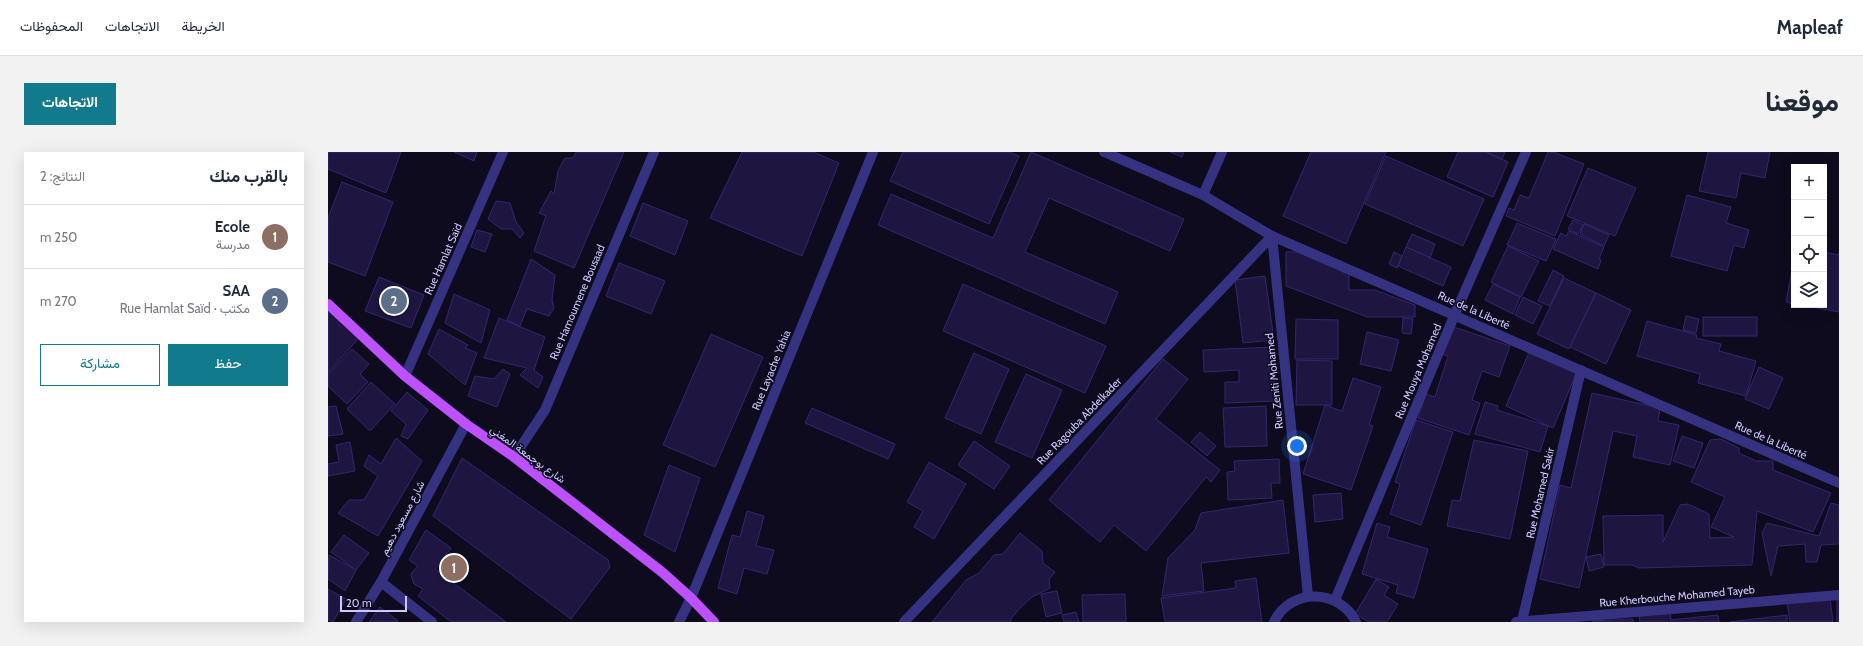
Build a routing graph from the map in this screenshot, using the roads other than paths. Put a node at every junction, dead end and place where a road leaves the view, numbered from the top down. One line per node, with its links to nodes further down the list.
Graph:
1 (503, 152): 12 (street, Rue Hamlat Saïd)
2 (654, 152): 14 (street, Rue Hamoumene Bousaad)
3 (1104, 152): 7 (street, Rue de la Liberté)
4 (1222, 152): 7 (street)
5 (1526, 152): 10 (street, Rue Mouya Mohamed)
6 (870, 153): 19 (street, Rue Layache Yahia)
7 (1203, 196): 8 (street, Rue de la Liberté)
8 (1272, 236): 10 (street, Rue de la Liberté); 18 (street, Rue Zeniti Mohamed); 25 (street, Rue Ragouba Abdelkader)
9 (328, 304): 12 (main road, شارع بوجمعة المغني)
10 (1455, 314): 11 (street, Rue de la Liberté); 20 (street, Rue Mouya Mohamed)
11 (1581, 370): 15 (street, Rue de la Liberté); 28 (street, Rue Mohamed Sakir)
12 (405, 376): 13 (main road, شارع بوجمعة المغني)
13 (466, 424): 14 (main road, شارع بوجمعة المغني); 16 (street, شارع مسعود دهيم)
14 (514, 456): 19 (main road, شارع بوجمعة المغني)
15 (1839, 483)
16 (381, 582): 21 (street, شارع مسعود دهيم); 22 (street)
17 (1839, 595): 28 (street, Rue Kherbouche Mohamed Tayeb)
18 (1308, 596): 20 (street); 26 (street)
19 (691, 598): 23 (street, Rue Layache Yahia); 24 (main road, شارع بوجمعة المغني)
20 (1335, 600): 27 (street)
21 (356, 622)
22 (432, 622)
23 (679, 622)
24 (714, 622)
25 (904, 622)
26 (1274, 622)
27 (1356, 622)
28 (1519, 622)

